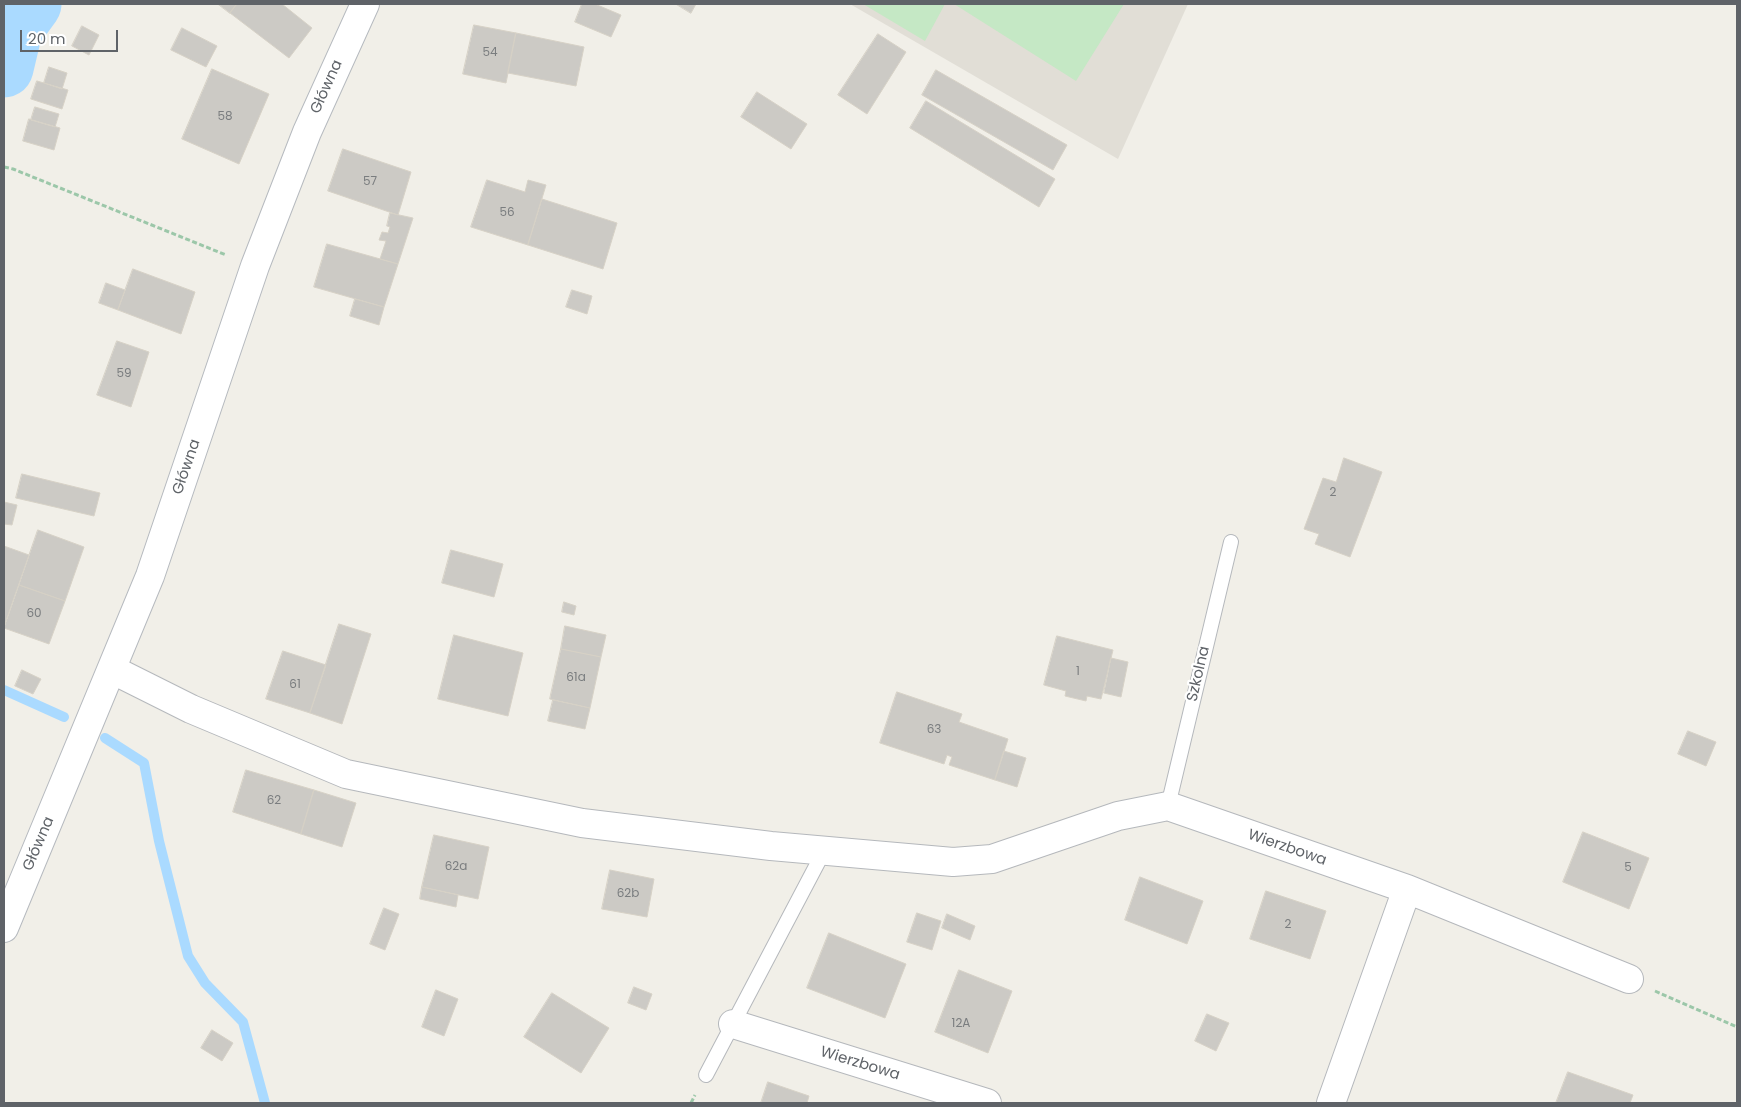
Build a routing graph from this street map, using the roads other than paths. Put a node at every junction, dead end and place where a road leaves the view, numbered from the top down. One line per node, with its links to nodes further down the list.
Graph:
1 (365, 4): 3 (street, Główna)
2 (1231, 542): 4 (lane, Szkolna)
3 (112, 670): 5 (street); 7 (street, Główna)
4 (1168, 806): 5 (street); 6 (street, Wierzbowa)
5 (824, 851): 9 (lane)
6 (1407, 889): 8 (street, Wierzbowa); 12 (street)
7 (4, 928)
8 (1629, 979)
9 (733, 1024): 10 (lane); 11 (street, Wierzbowa)
10 (706, 1075)
11 (987, 1103)
12 (1331, 1103)

